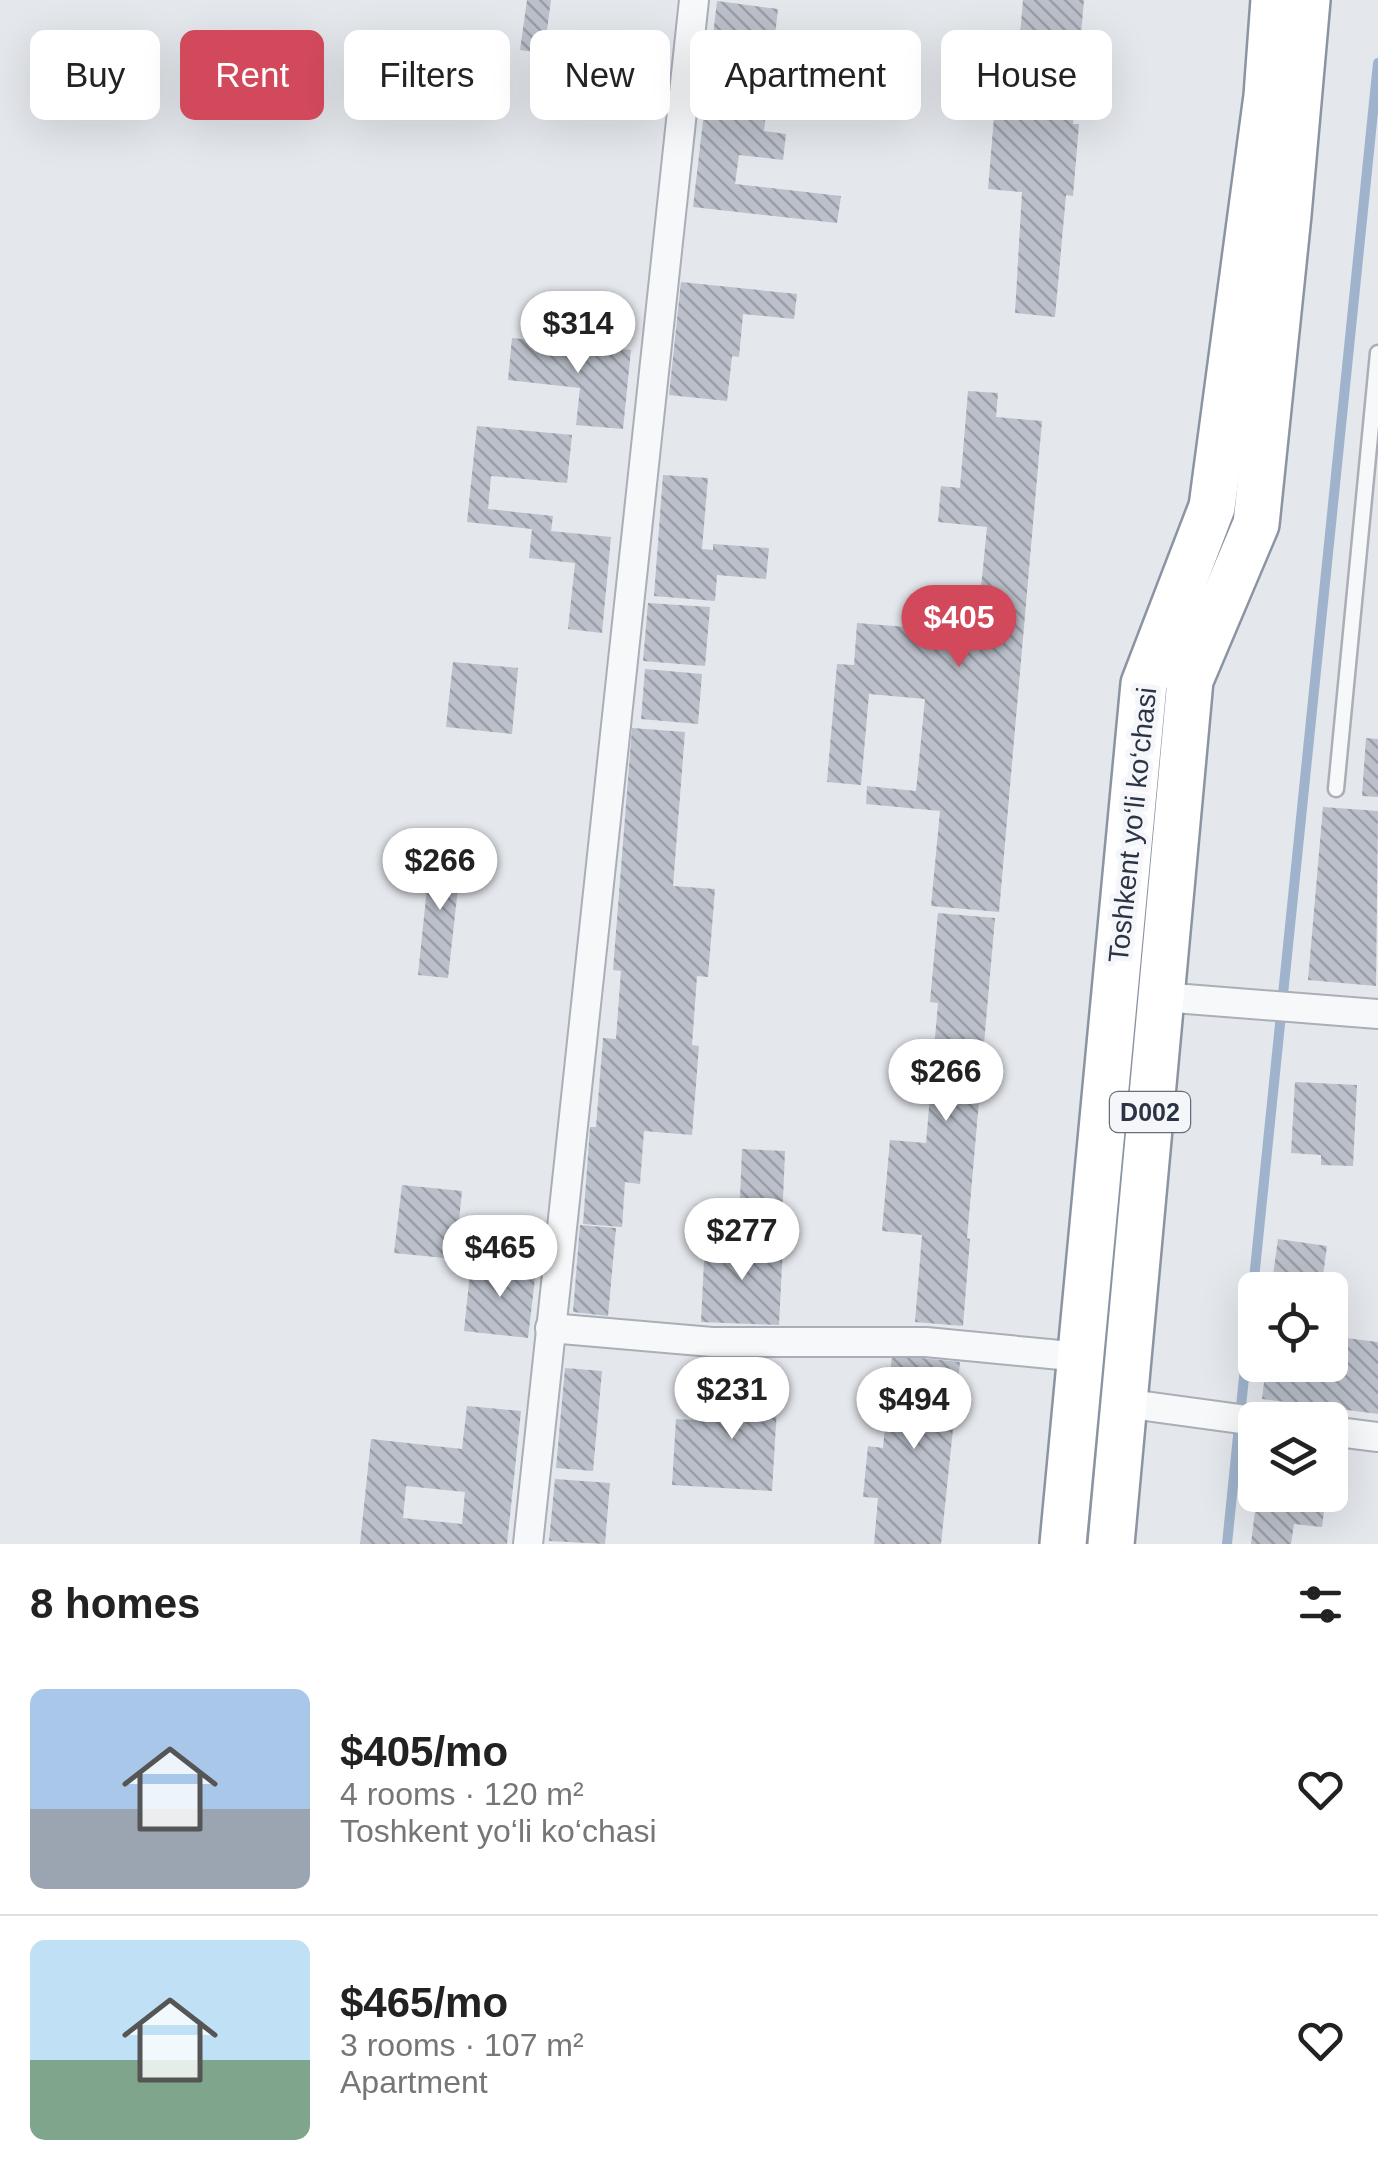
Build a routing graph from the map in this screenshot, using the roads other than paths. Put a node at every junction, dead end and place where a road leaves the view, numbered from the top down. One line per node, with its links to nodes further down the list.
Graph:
1 (694, 0): 8 (street)
2 (1274, 0): 9 (highway, Toshkent yo‘li ko‘chasi / D002)
3 (1307, 0): 6 (highway, Toshkent yo‘li ko‘chasi / D002)
4 (1378, 353): 5 (lane)
5 (1336, 789)
6 (1161, 997): 7 (street); 10 (highway, Toshkent yo‘li ko‘chasi / D002)
7 (1378, 1014)
8 (550, 1328): 9 (street); 14 (street)
9 (1080, 1357): 15 (highway, Toshkent yo‘li ko‘chasi / D002)
10 (1123, 1403): 11 (street); 16 (highway, Toshkent yo‘li ko‘chasi / D002)
11 (1238, 1418)
12 (1348, 1433): 13 (street)
13 (1378, 1437)
14 (528, 1544)
15 (1063, 1544)
16 (1111, 1544)

